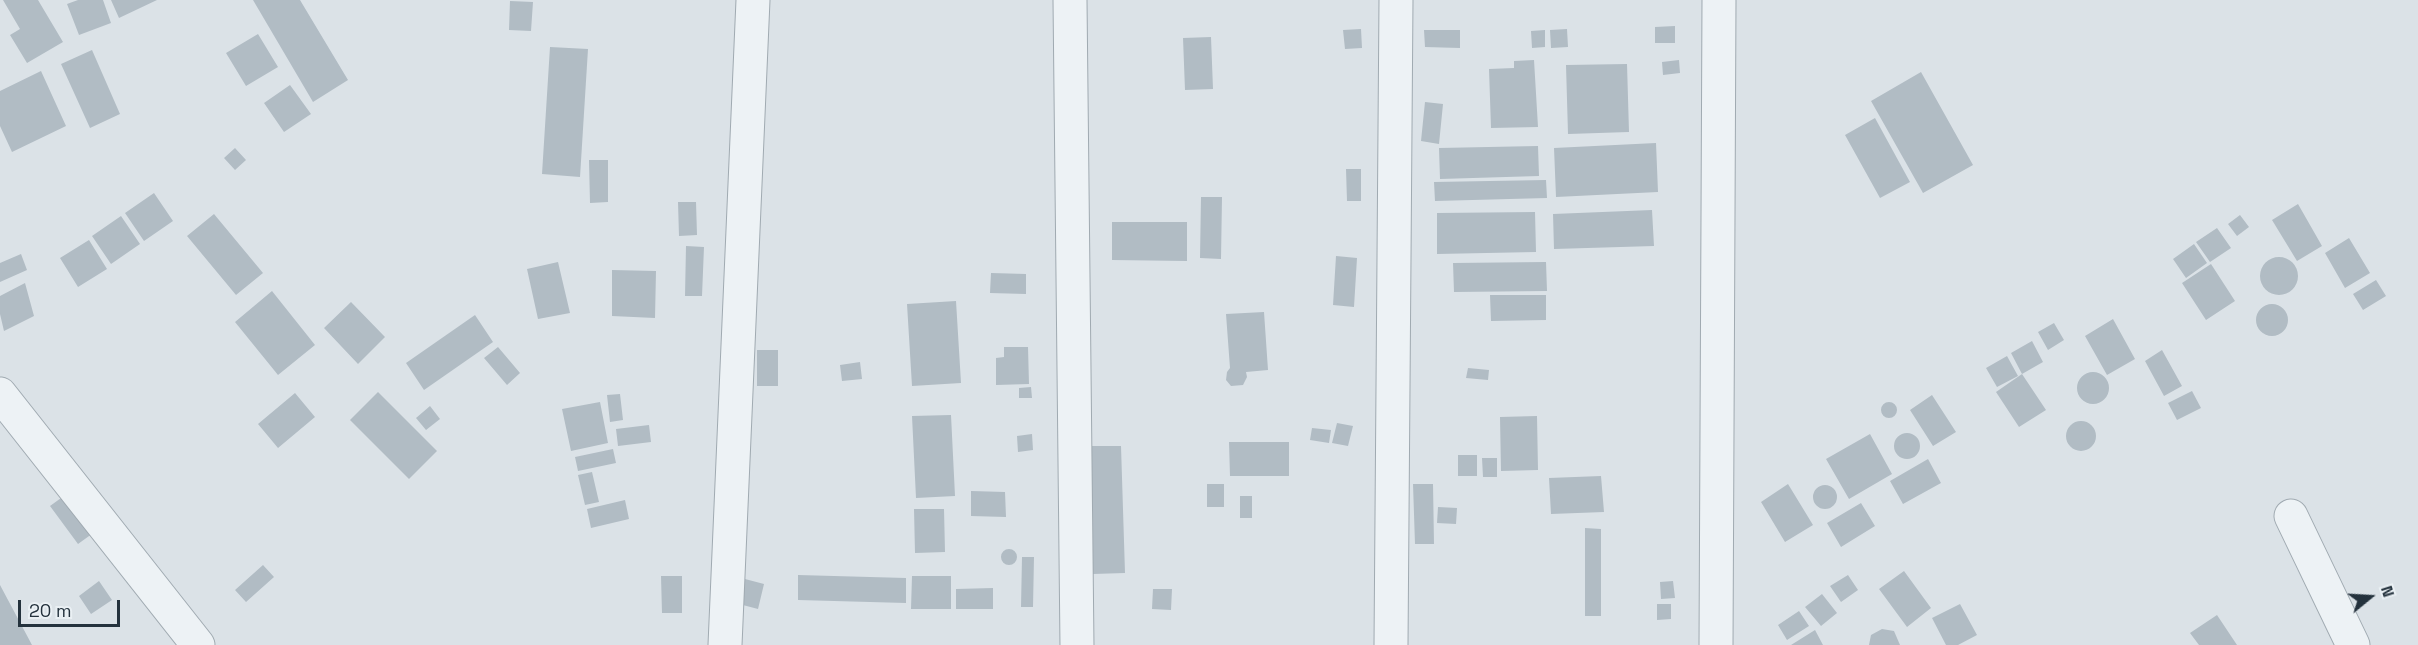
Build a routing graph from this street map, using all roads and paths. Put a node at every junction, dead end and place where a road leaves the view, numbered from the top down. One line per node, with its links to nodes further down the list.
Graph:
1 (753, 0): 8 (street)
2 (1070, 0): 9 (street)
3 (1396, 0): 10 (street)
4 (1719, 0): 11 (street)
5 (0, 394): 7 (street)
6 (2291, 516): 12 (street)
7 (198, 645)
8 (724, 645)
9 (1077, 645)
10 (1391, 645)
11 (1716, 645)
12 (2353, 645)

